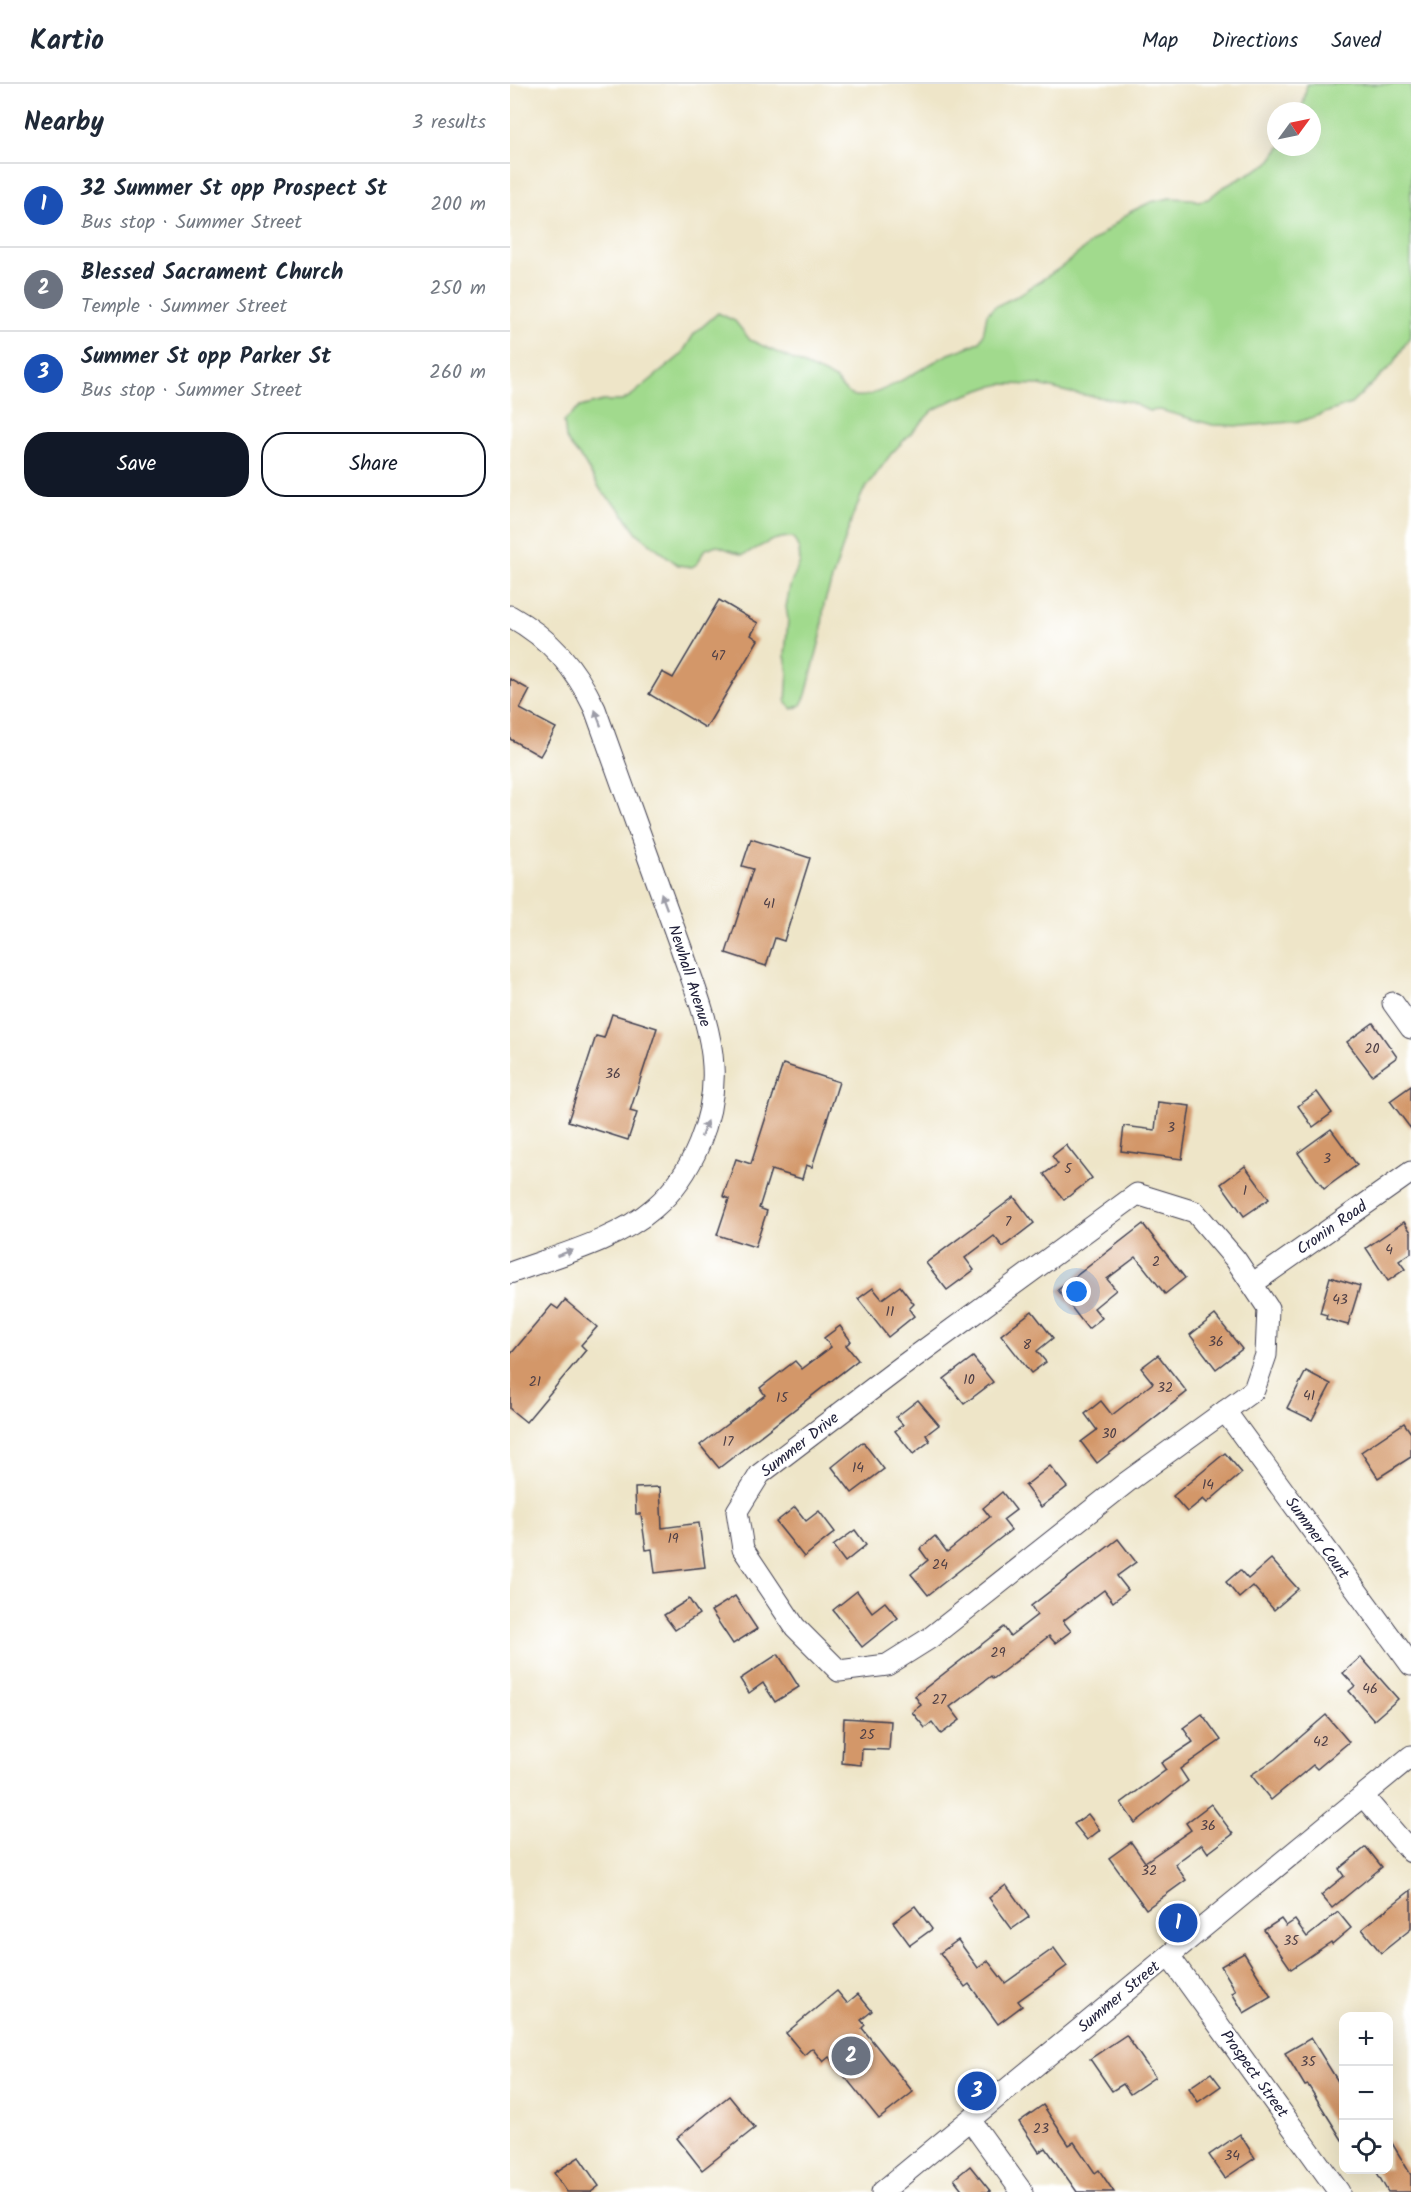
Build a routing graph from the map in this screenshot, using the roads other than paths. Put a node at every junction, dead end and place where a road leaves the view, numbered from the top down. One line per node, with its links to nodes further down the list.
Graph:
1 (510, 616): 5 (street, Newhall Avenue, one-way to 1)
2 (1393, 1003): 3 (street)
3 (1411, 1028)
4 (1411, 1172): 6 (street, Cronin Road)
5 (510, 1273)
6 (1252, 1284): 7 (street, Summer Drive); 7 (street, Summer Drive)
7 (1225, 1411): 8 (street, Summer Court)
8 (1411, 1665)
9 (1411, 1756): 10 (street, Summer Street)
10 (1363, 1796): 11 (street); 12 (street, Summer Street)
11 (1411, 1852)
12 (1169, 1956): 13 (street, Summer Street); 16 (street, Prospect Street)
13 (970, 2120): 14 (street, Summer Street); 15 (street)
14 (882, 2192)
15 (1022, 2192)
16 (1339, 2192)

